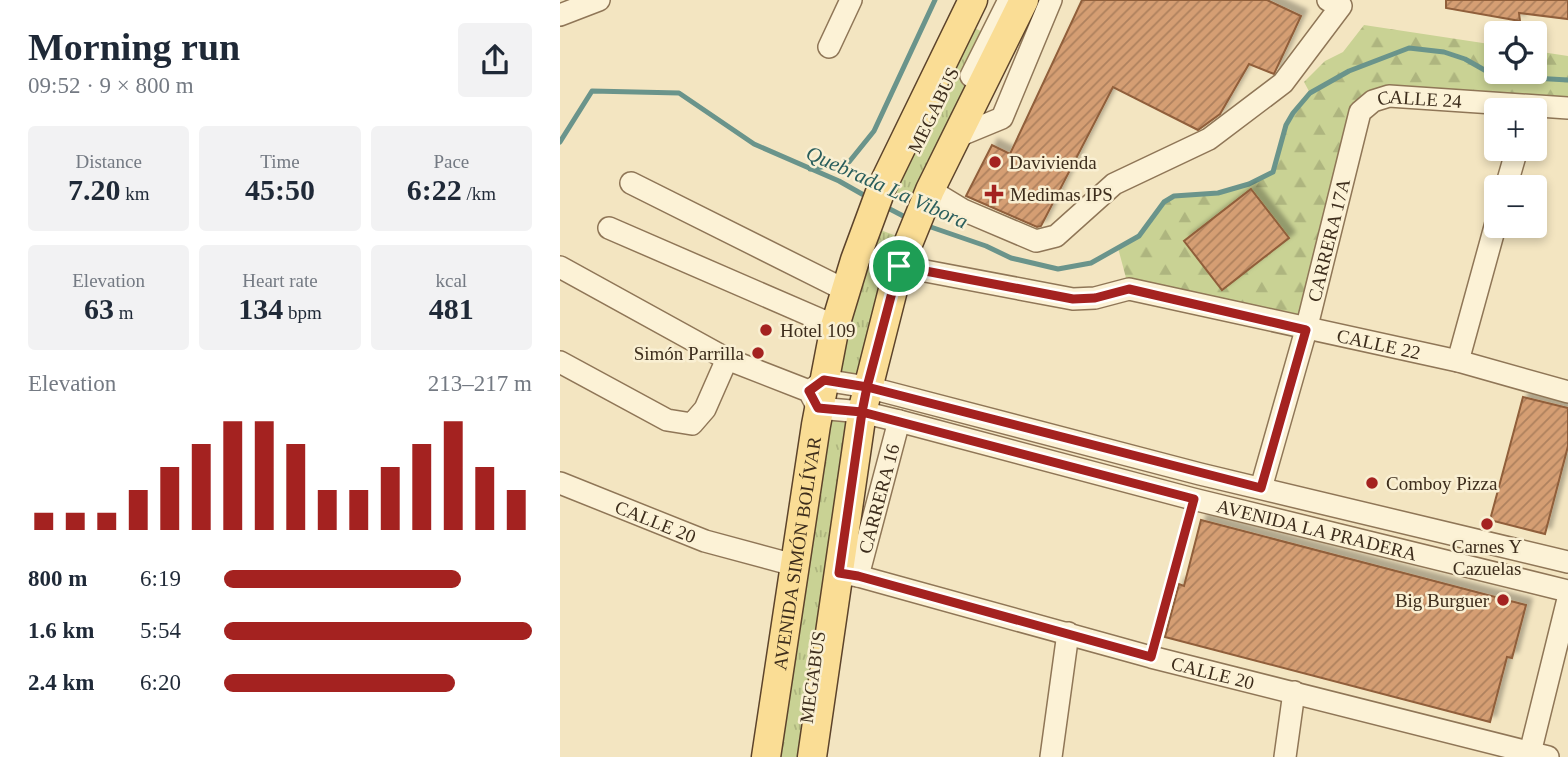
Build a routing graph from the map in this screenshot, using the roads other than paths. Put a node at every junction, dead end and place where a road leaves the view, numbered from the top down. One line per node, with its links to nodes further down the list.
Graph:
1 (599, 0): 9 (street)
2 (851, 0): 10 (street)
3 (973, 0): 17 (main road, AVENIDA SIMÓN BOLÍVAR)
4 (987, 0): 17 (street, MEGABUS)
5 (1009, 0): 17 (street, MEGABUS)
6 (1024, 0): 15 (main road, AVENIDA SIMÓN BOLÍVAR)
7 (1051, 0): 15 (street)
8 (1335, 3): 17 (street)
9 (560, 15)
10 (829, 47)
11 (1484, 103): 14 (street, CALLE 24)
12 (1547, 107): 13 (street, CALLE 24)
13 (1568, 108)
14 (1360, 112): 26 (street, CARRERA 17A)
15 (956, 137): 17 (main road, AVENIDA SIMÓN BOLÍVAR)
16 (631, 183): 24 (street)
17 (908, 195): 18 (main road, AVENIDA SIMÓN BOLÍVAR); 20 (main road, AVENIDA SIMÓN BOLÍVAR)
18 (873, 227): 24 (main road, AVENIDA SIMÓN BOLÍVAR); 31 (street, MEGABUS)
19 (609, 228): 25 (street)
20 (904, 238): 22 (main road, AVENIDA SIMÓN BOLÍVAR); 32 (street, MEGABUS)
21 (1492, 238): 29 (street)
22 (899, 266): 26 (street, CALLE 22); 32 (main road, AVENIDA SIMÓN BOLÍVAR)
23 (560, 267): 27 (street)
24 (845, 290): 25 (main road, AVENIDA SIMÓN BOLÍVAR)
25 (835, 326): 31 (main road, AVENIDA SIMÓN BOLÍVAR)
26 (1306, 330): 29 (street, CALLE 22); 35 (street, CARRERA 17A)
27 (727, 359): 28 (street); 31 (street)
28 (560, 362)
29 (1458, 362): 30 (street, CALLE 22)
30 (1568, 392)
31 (823, 394): 32 (street); 37 (main road, AVENIDA SIMÓN BOLÍVAR); 45 (street, MEGABUS)
32 (860, 399): 33 (street, AVENIDA LA PRADERA); 35 (street, AVENIDA LA PRADERA); 38 (main road, AVENIDA SIMÓN BOLÍVAR); 46 (street, MEGABUS)
33 (900, 421): 38 (street, CARRERA 16); 39 (street, AVENIDA LA PRADERA)
34 (560, 483): 37 (street, CALLE 20)
35 (1261, 488): 36 (street, AVENIDA LA PRADERA)
36 (1568, 562)
37 (794, 565): 44 (main road, AVENIDA SIMÓN BOLÍVAR)
38 (848, 575): 41 (street, CALLE 20); 47 (main road, AVENIDA SIMÓN BOLÍVAR)
39 (1568, 591)
40 (1568, 599): 43 (street)
41 (1068, 633): 42 (street, CALLE 20); 48 (street)
42 (1294, 692): 43 (street, CALLE 20); 49 (street)
43 (1535, 756)
44 (766, 757)
45 (778, 757)
46 (800, 757)
47 (812, 757)
48 (1051, 757)
49 (1285, 757)

